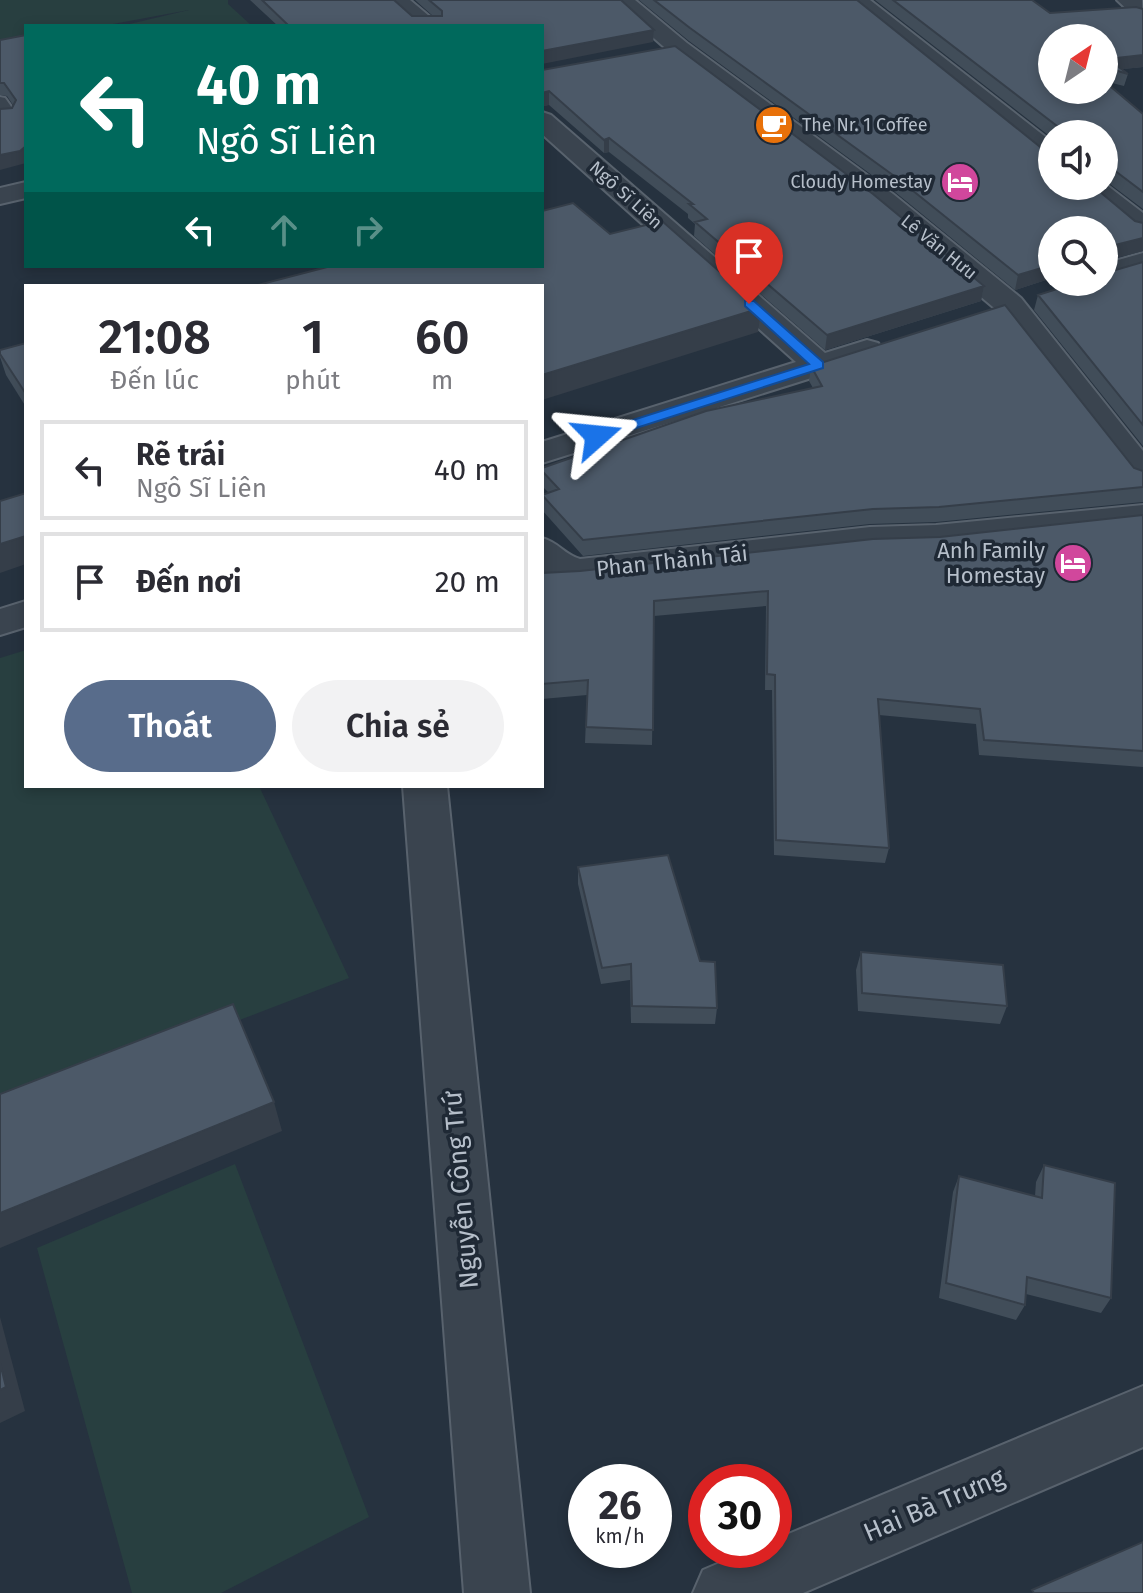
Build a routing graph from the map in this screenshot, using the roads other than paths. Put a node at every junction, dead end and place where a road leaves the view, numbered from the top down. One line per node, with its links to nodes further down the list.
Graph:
1 (396, 0): 6 (street)
2 (621, 0): 7 (street, Lê Văn Hưu)
3 (856, 0): 12 (street)
4 (1128, 0): 5 (street)
5 (1143, 12)
6 (426, 24)
7 (679, 48): 8 (street); 22 (street, Lê Văn Hưu)
8 (649, 54)
9 (0, 101): 10 (lane)
10 (0, 117)
11 (544, 122): 20 (street, Ngô Sĩ Liên)
12 (1038, 144)
13 (24, 190): 14 (street)
14 (0, 196)
15 (1109, 200): 16 (street)
16 (1143, 227)
17 (1143, 262): 18 (street)
18 (1118, 270)
19 (892, 342): 20 (street)
20 (819, 365): 21 (street)
21 (544, 452)
22 (1143, 474)
23 (1143, 516): 24 (street, Phan Thành Tái)
24 (544, 552)
25 (24, 615): 26 (street)
26 (0, 622)
27 (425, 788): 29 (street, Nguyễn Công Trứ)
28 (1143, 1416): 30 (street, Hai Bà Trưng)
29 (497, 1593)
30 (726, 1593)

